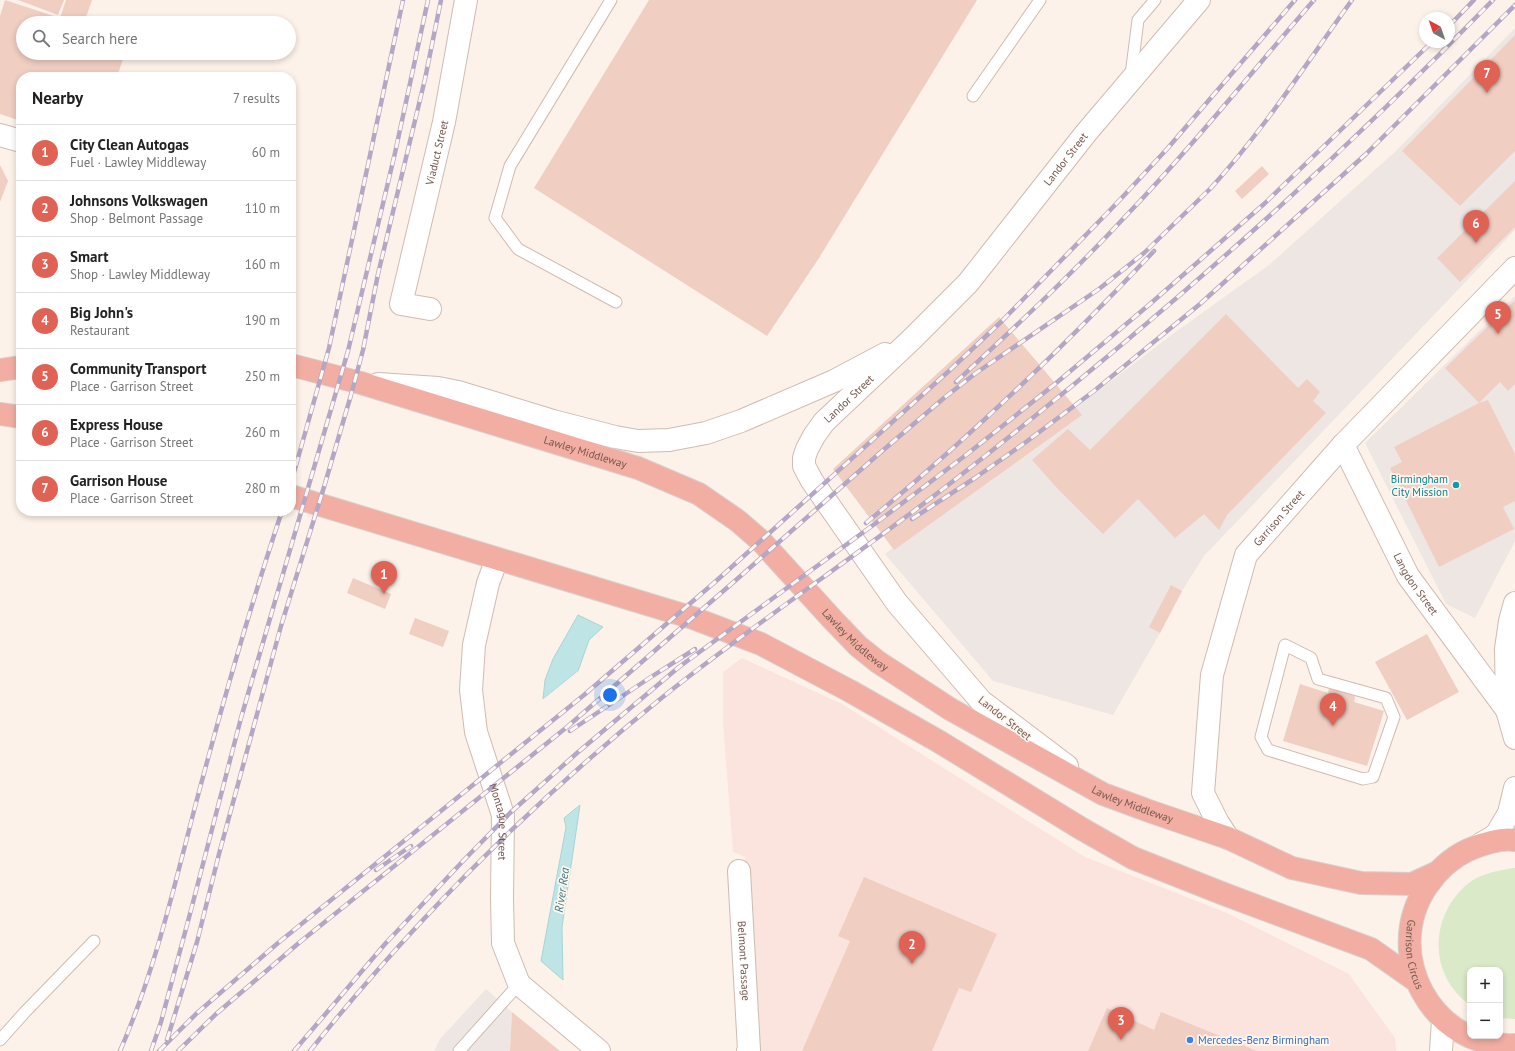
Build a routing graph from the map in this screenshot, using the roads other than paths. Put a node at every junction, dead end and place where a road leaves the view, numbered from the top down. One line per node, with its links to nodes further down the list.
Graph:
1 (466, 0): 12 (street, Viaduct Street)
2 (611, 0): 11 (lane)
3 (1040, 0): 7 (lane)
4 (1155, 0): 6 (lane)
5 (1198, 0): 6 (street, Landor Street)
6 (1131, 80): 13 (street, Landor Street)
7 (973, 96)
8 (0, 135): 9 (street)
9 (16, 140)
10 (1515, 268): 20 (street, Garrison Street)
11 (616, 302)
12 (430, 309)
13 (912, 339): 17 (street); 28 (street, Landor Street)
14 (296, 366): 17 (highway, Lawley Middleway)
15 (16, 368): 16 (highway)
16 (0, 370)
17 (361, 383): 28 (highway, Lawley Middleway)
18 (0, 414): 19 (highway)
19 (16, 416)
20 (1343, 445): 25 (street, Langdon Street); 29 (street, Garrison Street)
21 (296, 498): 22 (highway)
22 (497, 559): 35 (highway); 36 (street, Montague Street)
23 (1515, 603): 25 (street)
24 (1285, 645): 24 (lane)
25 (1507, 710): 26 (street)
26 (1515, 738)
27 (1515, 788): 31 (street)
28 (1103, 794): 29 (highway, Lawley Middleway)
29 (1228, 838): 33 (highway, Lawley Middleway)
30 (1515, 840): 31 (highway, Garrison Circus)
31 (1481, 844): 33 (highway, Garrison Circus)
32 (739, 871): 42 (street, Belmont Passage)
33 (1436, 873): 35 (highway, Garrison Circus)
34 (94, 941): 38 (lane)
35 (1415, 980): 37 (highway, Garrison Circus)
36 (519, 984): 40 (lane); 41 (street, Montague Street)
37 (1443, 1020): 39 (highway, Garrison Circus); 43 (street)
38 (0, 1040)
39 (1515, 1045)
40 (459, 1051)
41 (599, 1051)
42 (748, 1051)
43 (1441, 1051)

